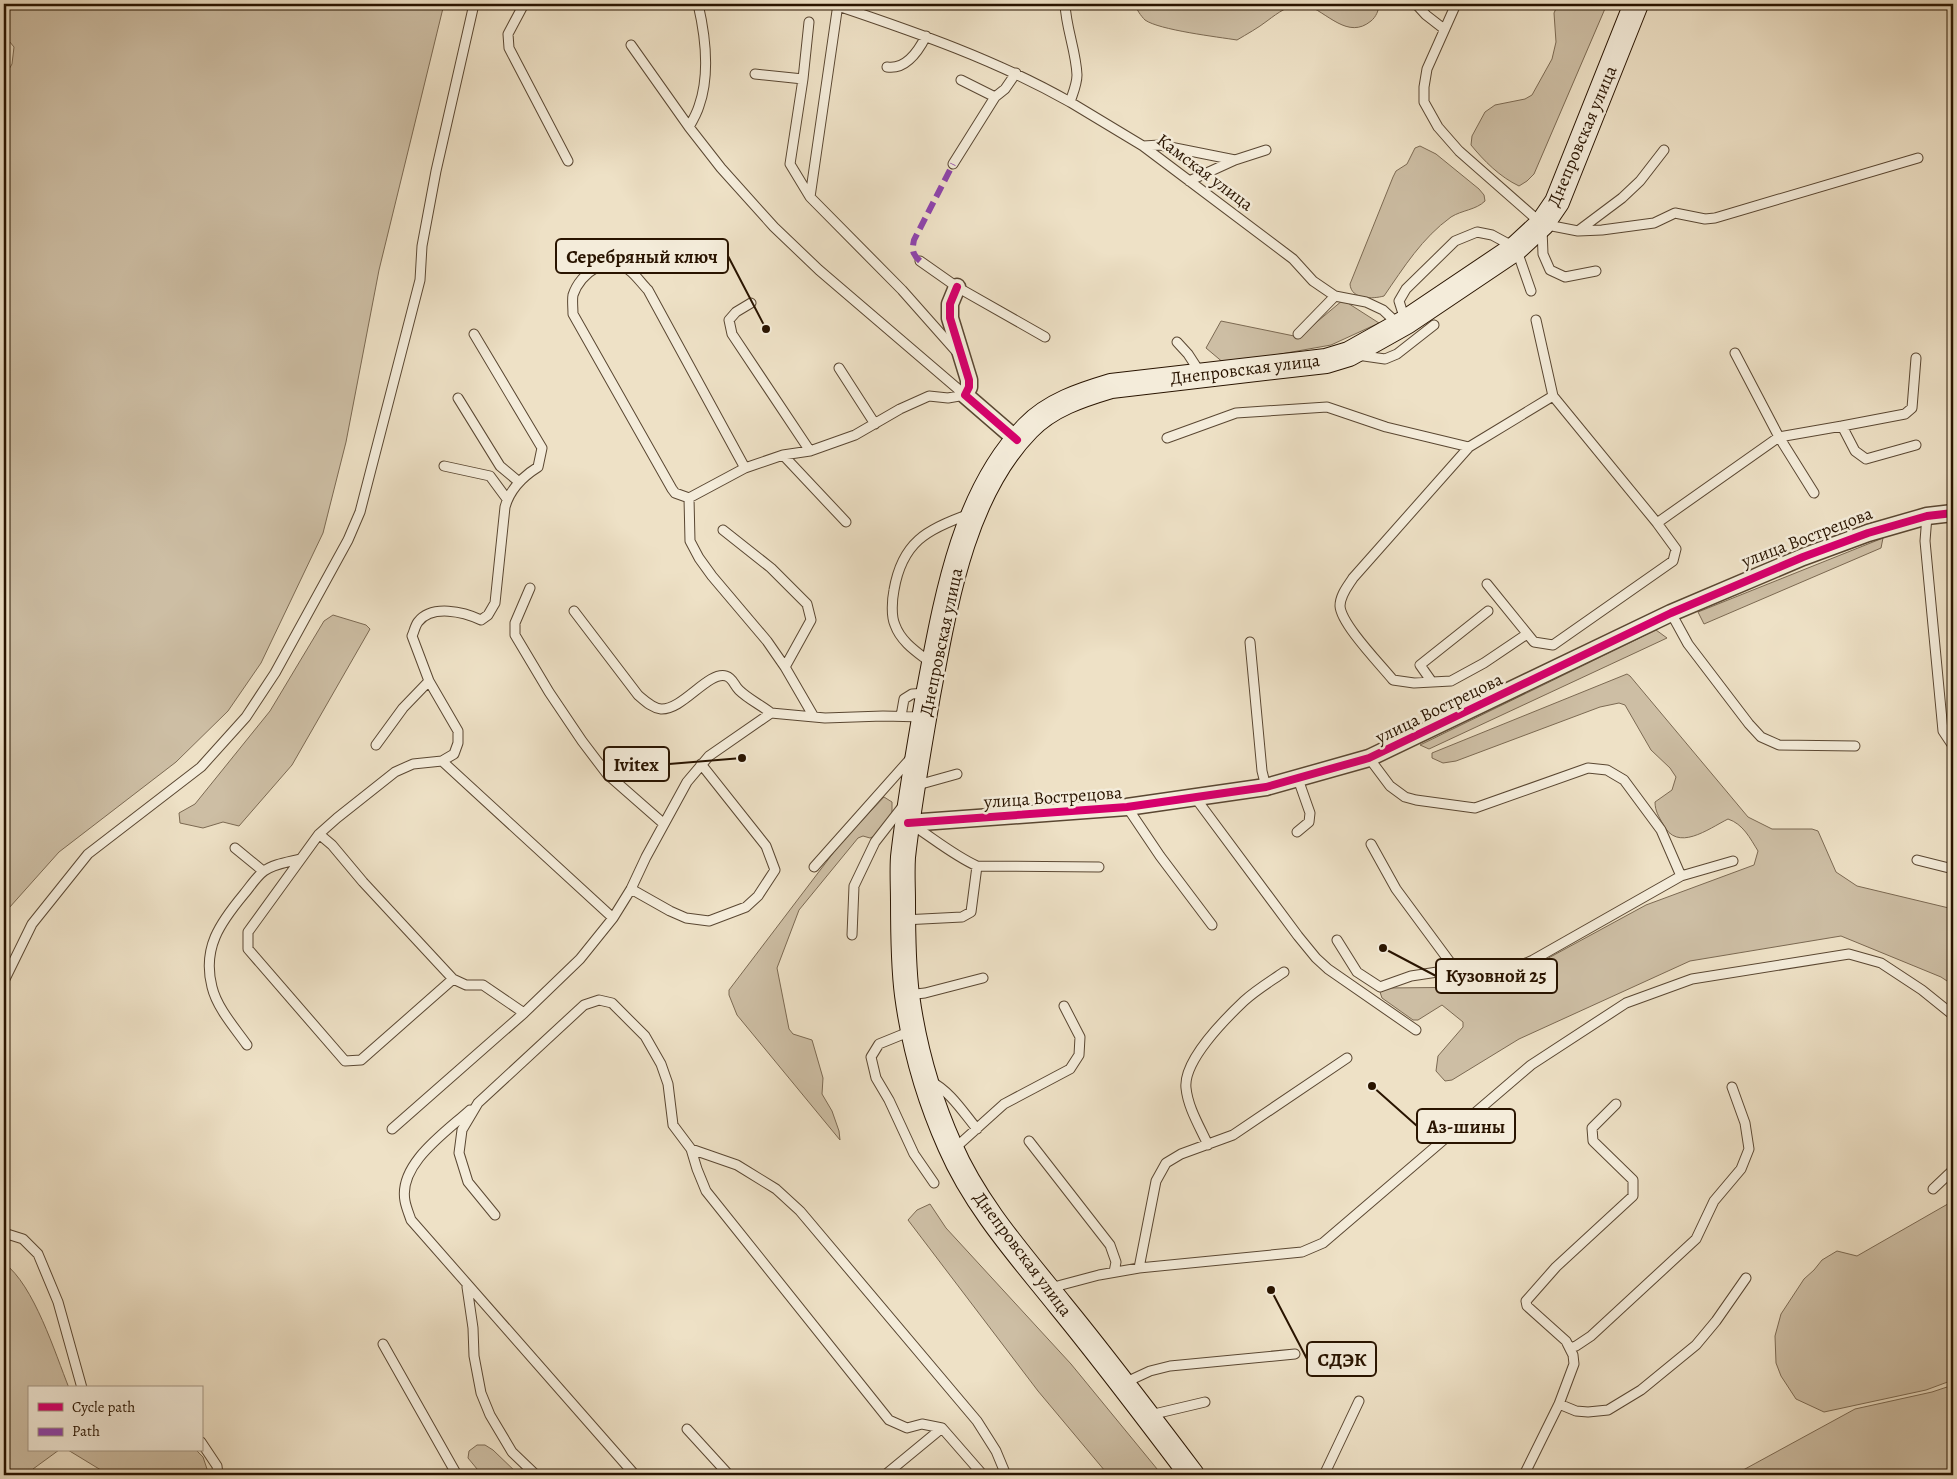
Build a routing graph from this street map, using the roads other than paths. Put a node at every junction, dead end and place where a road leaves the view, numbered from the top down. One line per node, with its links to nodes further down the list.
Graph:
1 (474, 4): 133 (lane)
2 (524, 4): 28 (lane)
3 (698, 4): 22 (lane)
4 (1065, 4): 21 (lane)
5 (1416, 4): 12 (lane)
6 (1456, 4): 12 (lane)
7 (1636, 4): 32 (main road, Днепровская улица)
8 (1642, 4): 9 (lane)
9 (1656, 4)
10 (838, 5): 13 (lane, Камская улица); 31 (lane)
11 (809, 22): 18 (lane)
12 (1444, 29): 32 (lane)
13 (926, 36): 15 (lane); 16 (lane, Камская улица)
14 (631, 45): 22 (lane)
15 (887, 67)
16 (1016, 73): 20 (lane); 21 (lane, Камская улица)
17 (755, 74): 18 (lane)
18 (803, 79): 31 (lane)
19 (961, 80): 20 (lane)
20 (995, 98): 29 (lane)
21 (1070, 102): 23 (lane, Камская улица)
22 (689, 127): 54 (lane)
23 (1143, 146): 27 (lane); 30 (lane, Камская улица)
24 (1266, 150): 27 (lane)
25 (1664, 150): 33 (lane)
26 (1918, 158): 33 (lane)
27 (1235, 160): 30 (lane)
28 (568, 161)
29 (953, 164)
30 (1189, 181): 39 (lane, Камская улица)
31 (810, 197): 50 (lane)
32 (1542, 224): 33 (lane); 34 (main road, Днепровская улица); 36 (lane)
33 (1578, 232)
34 (1516, 248): 38 (lane); 42 (main road, Днепровская улица); 42 (lane)
35 (920, 262): 37 (lane)
36 (1596, 271)
37 (958, 287): 46 (lane); 50 (street)
38 (1532, 291)
39 (1335, 296): 42 (lane, Камская улица); 45 (lane)
40 (751, 303): 64 (lane)
41 (1536, 320): 55 (lane)
42 (1402, 324): 49 (main road, Днепровская улица)
43 (1434, 325): 49 (lane)
44 (474, 334): 68 (lane)
45 (1298, 334)
46 (1045, 337)
47 (1177, 342): 53 (lane)
48 (1735, 352): 59 (lane)
49 (1349, 354): 53 (main road, Днепровская улица)
50 (963, 358): 54 (street)
51 (1916, 358): 58 (lane)
52 (839, 368): 57 (lane)
53 (1201, 374): 61 (main road, Днепровская улица)
54 (965, 395): 57 (lane); 61 (street)
55 (1553, 396): 63 (lane); 77 (lane)
56 (458, 398): 68 (lane)
57 (875, 424): 64 (lane)
58 (1842, 426): 59 (lane); 62 (lane)
59 (1779, 437): 69 (lane); 77 (lane)
60 (1167, 438): 63 (lane)
61 (1017, 440): 73 (main road, Днепровская улица)
62 (1916, 444)
63 (1469, 447): 89 (lane)
64 (810, 451): 65 (lane)
65 (783, 455): 67 (lane); 76 (lane)
66 (444, 466): 71 (lane)
67 (745, 468): 70 (lane); 70 (lane)
68 (519, 482): 71 (lane)
69 (1814, 493)
70 (689, 498): 87 (lane)
71 (507, 499): 88 (lane)
72 (1953, 506): 74 (lane)
73 (975, 512): 86 (main road, Днепровская улица); 86 (lane)
74 (1953, 512): 75 (street, улица Вострецова)
75 (1927, 516): 83 (street, улица Вострецова); 97 (lane)
76 (846, 522)
77 (1657, 523): 84 (lane)
78 (723, 530): 87 (lane)
79 (1487, 584): 84 (lane)
80 (530, 588): 109 (lane)
81 (574, 611): 91 (lane)
82 (1488, 611): 89 (lane)
83 (1671, 614): 96 (lane); 99 (street, улица Вострецова)
84 (1527, 634): 89 (lane)
85 (1250, 642): 104 (lane)
86 (934, 666): 90 (main road, Днепровская улица)
87 (785, 667): 93 (lane)
88 (429, 681): 95 (lane); 100 (lane)
89 (1432, 682)
90 (929, 693): 92 (lane); 94 (main road, Днепровская улица)
91 (771, 712): 93 (lane); 101 (lane)
92 (901, 716): 93 (lane); 94 (lane)
93 (814, 717)
94 (924, 717): 98 (main road, Днепровская улица)
95 (376, 745)
96 (1855, 746)
97 (1953, 746)
98 (920, 748): 105 (main road, Днепровская улица); 117 (lane)
99 (1369, 758): 103 (street, улица Вострецова); 122 (lane)
100 (442, 761): 111 (lane); 124 (lane)
101 (702, 764): 109 (lane); 123 (lane)
102 (957, 774): 105 (lane)
103 (1298, 779): 104 (street, улица Вострецова); 110 (lane)
104 (1266, 786): 106 (street, улица Вострецова)
105 (913, 790): 108 (main road, Днепровская улица); 127 (lane)
106 (1194, 796): 107 (street, улица Вострецова); 139 (lane)
107 (1127, 807): 108 (street, улица Вострецова); 126 (lane)
108 (908, 823): 118 (lane); 125 (main road, Днепровская улица)
109 (664, 824): 123 (lane)
110 (1297, 832)
111 (319, 834): 114 (lane); 132 (lane)
112 (1371, 844): 131 (lane)
113 (235, 848): 121 (lane)
114 (300, 859): 121 (lane); 132 (lane)
115 (1733, 860): 122 (lane)
116 (1917, 860): 120 (lane)
117 (814, 866)
118 (977, 866): 119 (lane); 125 (lane)
119 (1099, 867)
120 (1953, 869)
121 (263, 871): 140 (lane)
122 (1680, 876): 131 (lane)
123 (631, 889): 124 (lane)
124 (613, 918): 136 (lane)
125 (903, 920): 134 (main road, Днепровская улица)
126 (1212, 926)
127 (852, 935)
128 (1337, 940): 131 (lane)
129 (1284, 972): 149 (lane)
130 (983, 978): 134 (lane)
131 (1461, 978)
132 (453, 979): 136 (lane)
133 (4, 981)
134 (907, 995): 138 (main road, Днепровская улица)
135 (1064, 1006): 147 (lane)
136 (524, 1013): 146 (lane)
137 (1953, 1015): 157 (lane)
138 (914, 1030): 142 (main road, Днепровская улица); 153 (lane)
139 (1416, 1030)
140 (247, 1045)
141 (1347, 1058): 149 (lane)
142 (926, 1080): 147 (lane); 151 (main road, Днепровская улица)
143 (1732, 1087): 163 (lane)
144 (478, 1103): 150 (lane); 155 (lane); 160 (lane)
145 (1616, 1104): 163 (lane)
146 (392, 1129)
147 (977, 1129): 151 (lane)
148 (1029, 1141): 158 (lane)
149 (1208, 1145): 157 (lane)
150 (691, 1148): 171 (lane); 181 (lane)
151 (952, 1151): 161 (main road, Днепровская улица)
152 (1953, 1170): 154 (lane)
153 (934, 1183)
154 (1933, 1189)
155 (495, 1215)
156 (4, 1233): 166 (lane)
157 (1139, 1268): 158 (lane)
158 (1114, 1272): 161 (lane)
159 (1746, 1278): 169 (lane)
160 (467, 1286): 176 (lane); 177 (lane)
161 (1048, 1289): 165 (main road, Днепровская улица)
162 (383, 1344): 175 (lane)
163 (1570, 1348): 169 (lane)
164 (1295, 1354): 165 (lane)
165 (1123, 1383): 170 (main road, Днепровская улица)
166 (81, 1386)
167 (1359, 1401): 183 (lane)
168 (1205, 1402): 170 (lane)
169 (1559, 1404): 184 (lane)
170 (1147, 1415): 182 (main road, Днепровская улица)
171 (942, 1428): 179 (lane); 180 (lane)
172 (687, 1429): 178 (lane)
173 (202, 1444): 174 (lane)
174 (218, 1475)
175 (457, 1475)
176 (536, 1475)
177 (635, 1475)
178 (729, 1475)
179 (885, 1475)
180 (983, 1475)
181 (1006, 1475)
182 (1192, 1475)
183 (1324, 1475)
184 (1524, 1475)

